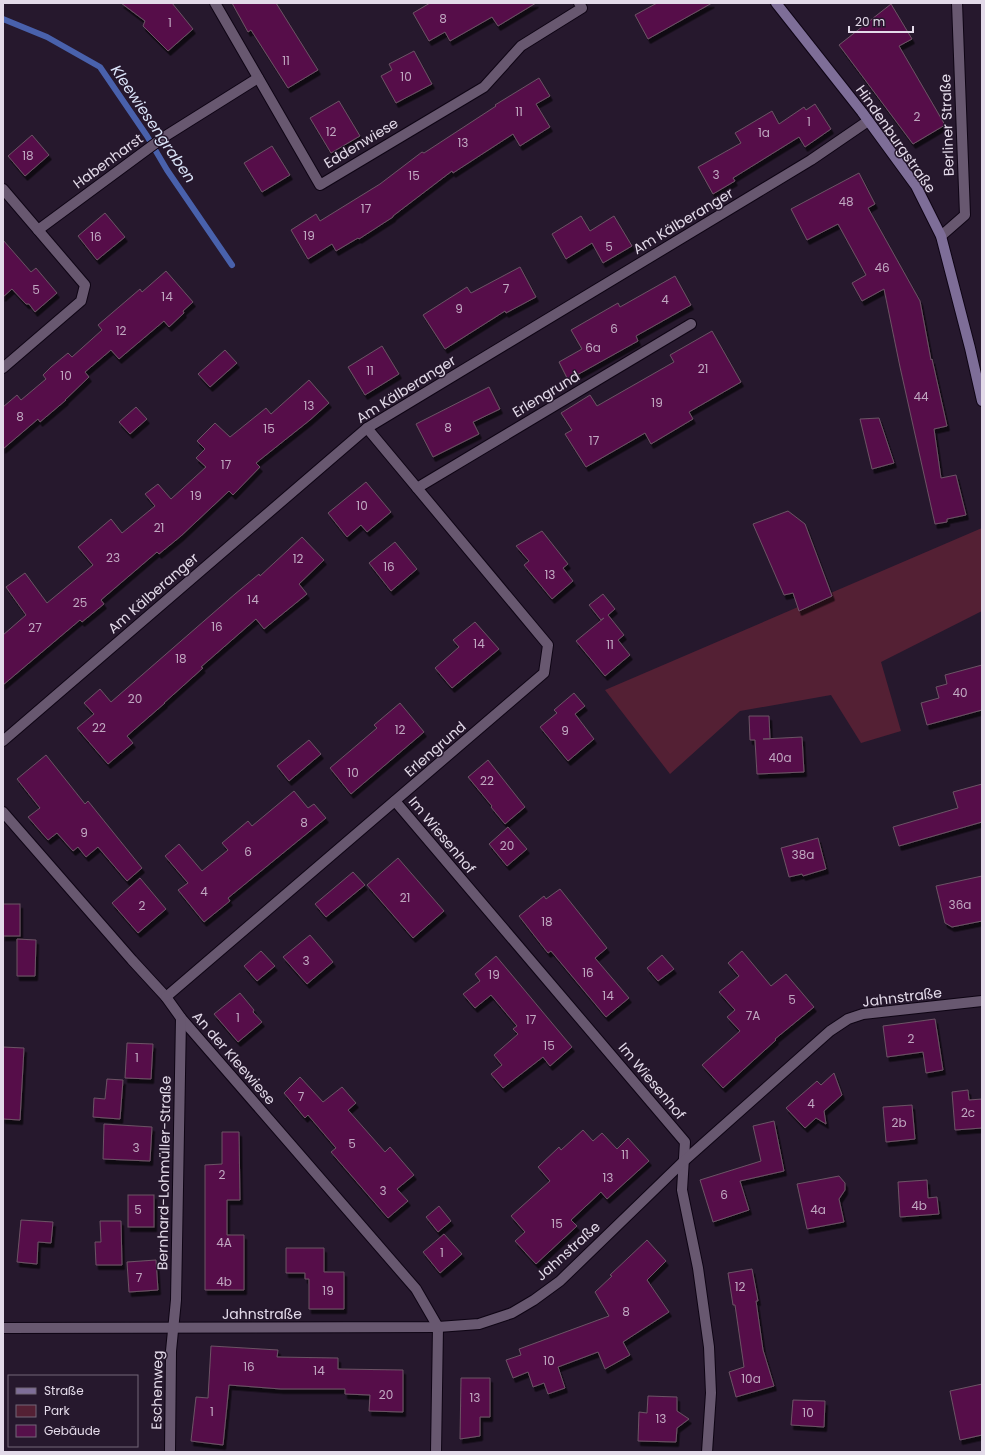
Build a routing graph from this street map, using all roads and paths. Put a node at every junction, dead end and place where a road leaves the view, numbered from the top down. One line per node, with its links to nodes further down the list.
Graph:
1 (215, 3): 5 (street, Eddenwiese)
2 (579, 3): 5 (street, Eddenwiese)
3 (776, 3): 6 (street, Hindenburgstraße)
4 (957, 3): 9 (street, Berliner Straße)
5 (258, 78): 8 (street, Habenharst)
6 (868, 121): 9 (street, Hindenburgstraße); 13 (street, Am Kälberanger)
7 (3, 189): 8 (street)
8 (38, 230): 11 (street)
9 (941, 236): 12 (street, Hindenburgstraße)
10 (691, 324): 14 (street, Erlengrund)
11 (3, 368)
12 (982, 401)
13 (366, 428): 14 (street, Erlengrund); 15 (street, Am Kälberanger)
14 (416, 488): 16 (street, Erlengrund)
15 (3, 741)
16 (395, 801): 18 (street, Erlengrund); 21 (street, Im Wiesenhof)
17 (3, 812): 18 (street, An der Kleewiese)
18 (166, 997): 20 (street, An der Kleewiese)
19 (982, 1001): 21 (street, Jahnstraße)
20 (181, 1018): 22 (street, An der Kleewiese); 24 (street, Bernhard-Lohmüller-Straße)
21 (685, 1160): 22 (street, Jahnstraße); 27 (street, Im Wiesenhof)
22 (438, 1327): 24 (street, Jahnstraße); 26 (street)
23 (3, 1328): 24 (street, Jahnstraße)
24 (174, 1328): 25 (street, Eschenweg)
25 (170, 1452)
26 (436, 1452)
27 (707, 1452)

